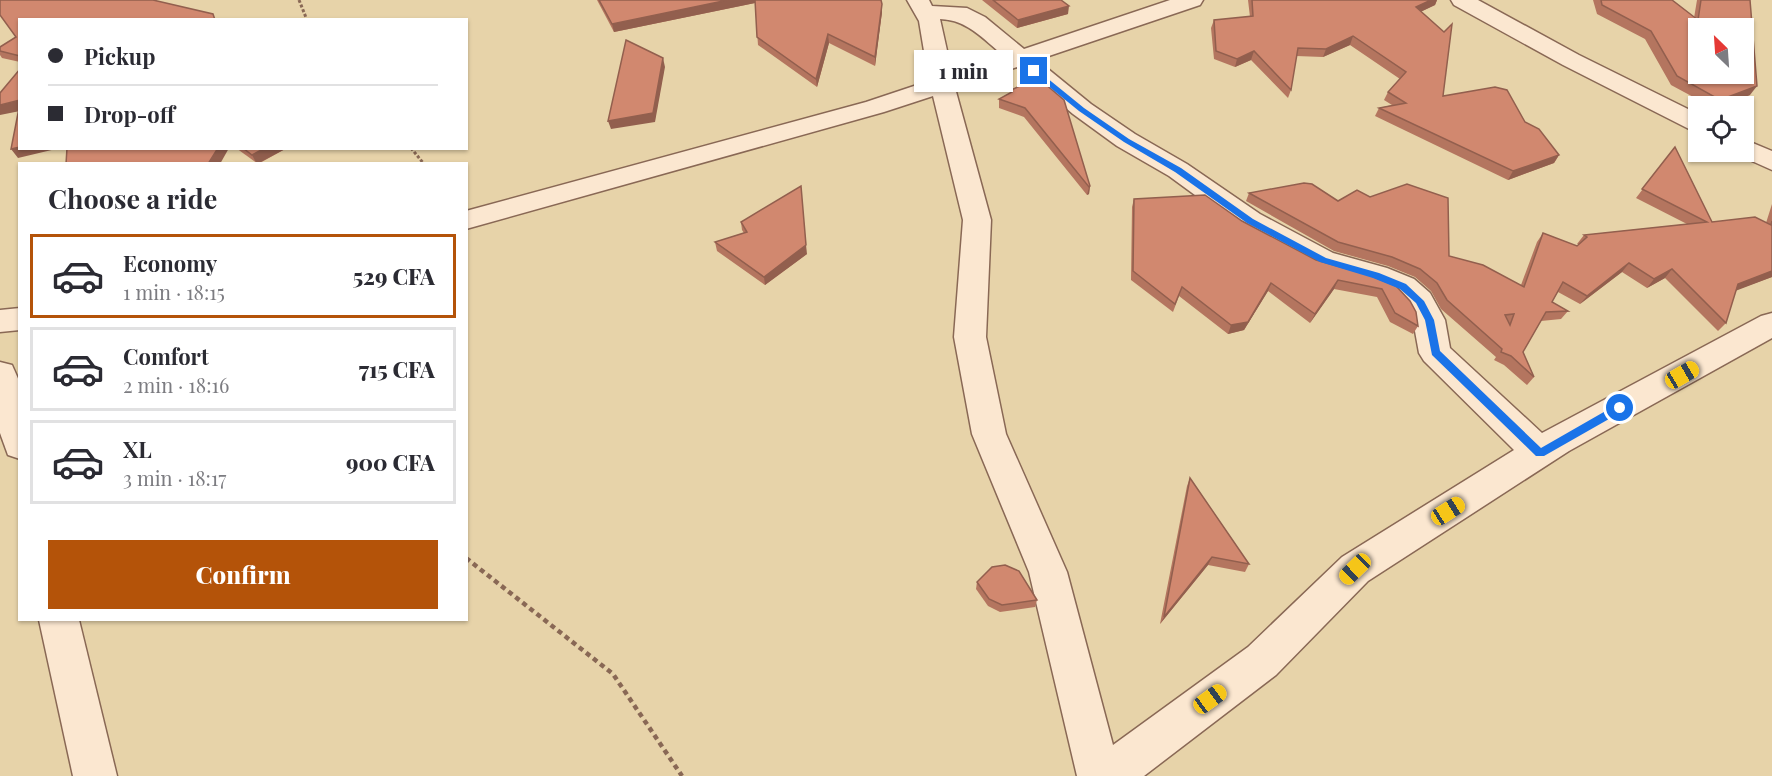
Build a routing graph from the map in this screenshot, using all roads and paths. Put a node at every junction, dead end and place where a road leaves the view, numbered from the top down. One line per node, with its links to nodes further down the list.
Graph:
1 (299, 0): 5 (path)
2 (1192, 0): 6 (street)
3 (1462, 0): 8 (street)
4 (922, 6): 6 (street); 7 (street)
5 (306, 18)
6 (1018, 58): 7 (street); 19 (street)
7 (942, 84): 13 (street); 24 (street)
8 (1688, 119)
9 (413, 150): 11 (path)
10 (1754, 153): 12 (street)
11 (422, 162)
12 (1772, 162)
13 (468, 219)
14 (18, 319): 15 (street)
15 (0, 321)
16 (1772, 324): 19 (street)
17 (0, 374): 18 (street)
18 (18, 437)
19 (1540, 453): 25 (street)
20 (468, 560): 23 (path)
21 (59, 621): 22 (street)
22 (95, 776)
23 (682, 776)
24 (1099, 776)
25 (1108, 776)

